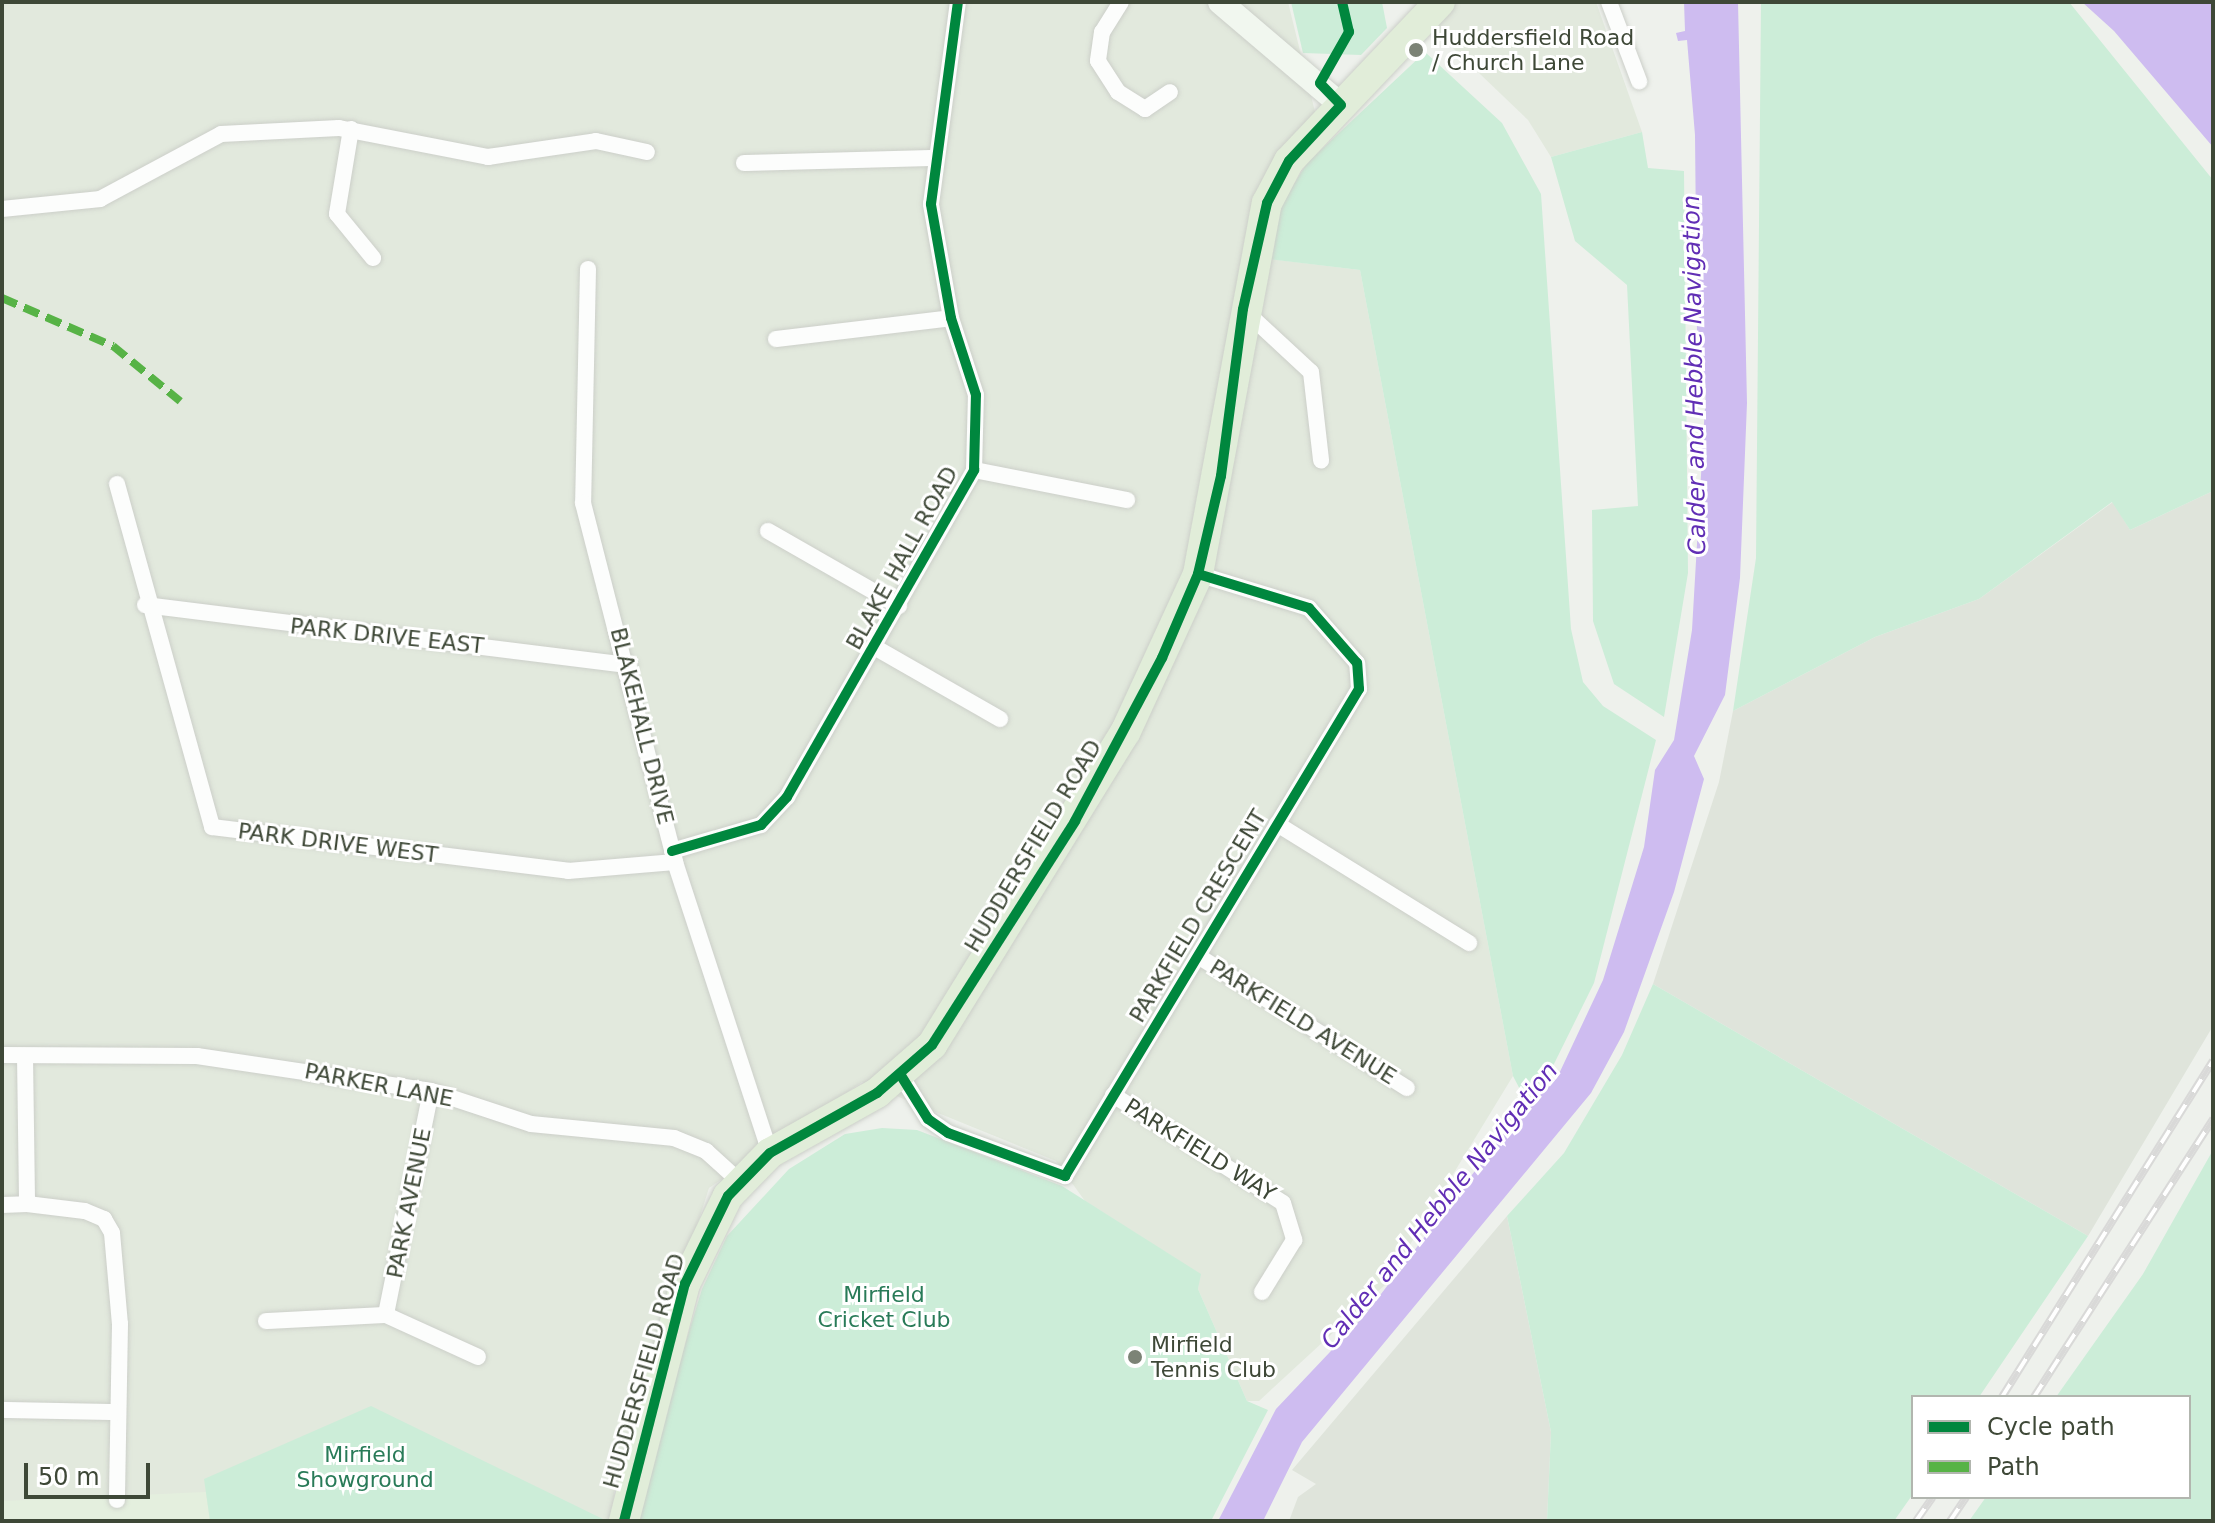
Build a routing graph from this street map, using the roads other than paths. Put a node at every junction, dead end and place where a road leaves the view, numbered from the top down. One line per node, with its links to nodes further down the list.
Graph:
1 (958, 2): 11 (street, BLAKE HALL ROAD)
2 (1121, 2): 7 (street)
3 (1440, 2): 8 (highway, HUDDERSFIELD ROAD)
4 (1609, 2): 6 (street)
5 (1224, 3): 8 (street)
6 (1639, 81)
7 (1170, 92)
8 (1341, 105): 16 (highway, HUDDERSFIELD ROAD)
9 (351, 129): 10 (street); 13 (street); 14 (street)
10 (647, 152)
11 (932, 158): 12 (street); 17 (street, BLAKE HALL ROAD)
12 (744, 163)
13 (2, 209)
14 (373, 258)
15 (588, 269): 28 (street, BLAKEHALL DRIVE)
16 (1243, 309): 19 (street); 24 (highway, HUDDERSFIELD ROAD)
17 (951, 318): 18 (street); 20 (street, BLAKE HALL ROAD)
18 (776, 339)
19 (1321, 460)
20 (974, 470): 22 (street); 26 (street, BLAKE HALL ROAD)
21 (117, 484): 25 (street, PARK DRIVE WEST)
22 (1127, 500)
23 (768, 531): 26 (street)
24 (1198, 574): 30 (street, PARKFIELD CRESCENT); 36 (highway, HUDDERSFIELD ROAD)
25 (145, 605): 28 (street, PARK DRIVE EAST); 31 (street, PARK DRIVE WEST)
26 (899, 606): 27 (street, BLAKE HALL ROAD)
27 (876, 648): 29 (street); 31 (street, BLAKE HALL ROAD)
28 (629, 665): 31 (street, BLAKEHALL DRIVE)
29 (1000, 719)
30 (1277, 824): 32 (street); 33 (street, PARKFIELD CRESCENT)
31 (674, 856): 40 (street, BLAKEHALL DRIVE)
32 (1469, 943)
33 (1198, 956): 37 (street, PARKFIELD AVENUE); 39 (street, PARKFIELD CRESCENT)
34 (2, 1055): 35 (street, PARKER LANE)
35 (25, 1056): 38 (street, PARKER LANE); 42 (street)
36 (900, 1074): 39 (street, PARKFIELD CRESCENT); 40 (highway, HUDDERSFIELD ROAD)
37 (1407, 1088)
38 (431, 1091): 41 (street, PARKER LANE); 45 (street, PARK AVENUE)
39 (1113, 1095): 44 (street, PARKFIELD WAY)
40 (770, 1153): 41 (highway, HUDDERSFIELD ROAD)
41 (738, 1180): 51 (highway, HUDDERSFIELD ROAD)
42 (27, 1204): 43 (street); 49 (street)
43 (2, 1205)
44 (1262, 1292)
45 (386, 1315): 46 (street); 47 (street)
46 (266, 1321)
47 (478, 1357)
48 (2, 1410): 49 (street)
49 (116, 1412): 50 (street)
50 (117, 1500)
51 (624, 1521)

